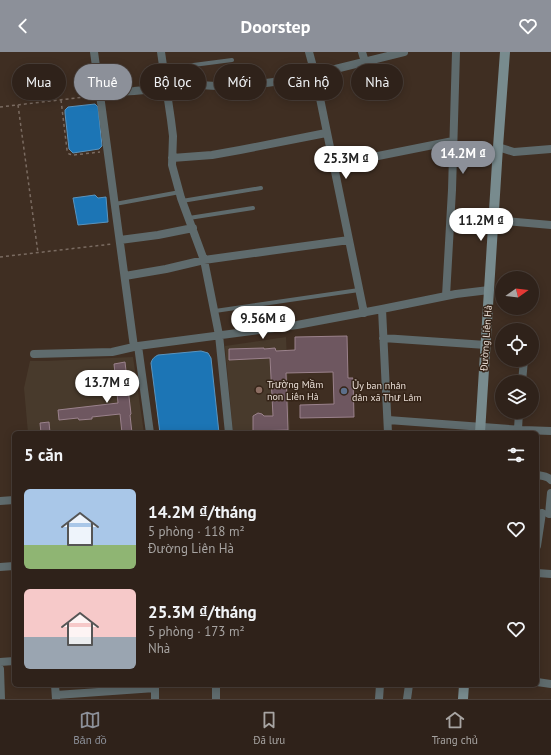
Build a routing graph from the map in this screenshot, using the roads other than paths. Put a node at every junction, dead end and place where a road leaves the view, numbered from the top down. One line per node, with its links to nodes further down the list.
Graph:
1 (94, 52): 10 (street)
2 (161, 52): 11 (street)
3 (309, 52): 13 (street)
4 (362, 52): 9 (street)
5 (404, 52): 9 (street)
6 (456, 52): 21 (street)
7 (505, 52): 22 (main road, Đường Liên Hà)
8 (232, 60): 12 (lane)
9 (365, 62): 14 (street)
10 (96, 64)
11 (163, 64)
12 (201, 64)
13 (312, 64)
14 (343, 67)
15 (274, 82): 16 (street)
16 (206, 85)
17 (101, 100): 29 (street)
18 (168, 100): 24 (street)
19 (320, 100): 20 (street)
20 (326, 133): 24 (street); 25 (street)
21 (453, 141): 25 (street); 41 (street)
22 (498, 147): 23 (street); 32 (main road, Đường Liên Hà)
23 (551, 149)
24 (172, 158): 27 (street)
25 (333, 165): 35 (street)
26 (261, 188): 28 (lane)
27 (180, 192): 28 (street); 29 (lane)
28 (182, 201): 31 (street)
29 (115, 204): 36 (street)
30 (253, 208): 31 (lane)
31 (189, 218): 34 (street)
32 (494, 220): 33 (street); 40 (main road, Đường Liên Hà)
33 (551, 225)
34 (193, 228): 36 (street); 37 (street)
35 (349, 240): 37 (street); 39 (street)
36 (120, 241): 38 (street)
37 (204, 260): 38 (street); 43 (street)
38 (125, 276): 48 (street)
39 (359, 290): 43 (lane); 44 (street)
40 (489, 290): 41 (street); 47 (main road, Đường Liên Hà)
41 (446, 296): 42 (street)
42 (382, 310): 44 (street); 46 (street)
43 (214, 311): 45 (street)
44 (364, 313): 45 (street)
45 (219, 335): 48 (street); 54 (street)
46 (383, 338): 47 (street); 51 (street)
47 (486, 345): 52 (main road, Đường Liên Hà)
48 (136, 346): 49 (street); 53 (street)
49 (34, 354)
50 (519, 419): 56 (street)
51 (388, 420): 52 (street); 55 (street)
52 (480, 430): 56 (street)
53 (150, 431)
54 (229, 431)
55 (388, 431)
56 (519, 431): 57 (street)
57 (551, 431)
58 (539, 475): 59 (street)
59 (551, 480)
60 (551, 493): 63 (street)
61 (12, 500): 62 (street)
62 (0, 501)
63 (545, 514): 64 (street)
64 (539, 538)
65 (12, 566): 66 (street)
66 (0, 567)
67 (539, 573): 68 (street)
68 (551, 574)
69 (12, 661): 70 (street)
70 (0, 662)
71 (0, 669): 82 (street)
72 (539, 682): 73 (street)
73 (551, 684)
74 (55, 687): 81 (street)
75 (146, 687): 81 (street)
76 (155, 687): 83 (street)
77 (216, 687): 84 (street)
78 (380, 687): 85 (street)
79 (409, 687): 86 (street)
80 (464, 687): 87 (main road)
81 (56, 697)
82 (1, 699)
83 (155, 699)
84 (216, 699)
85 (379, 699)
86 (407, 699)
87 (463, 699)

